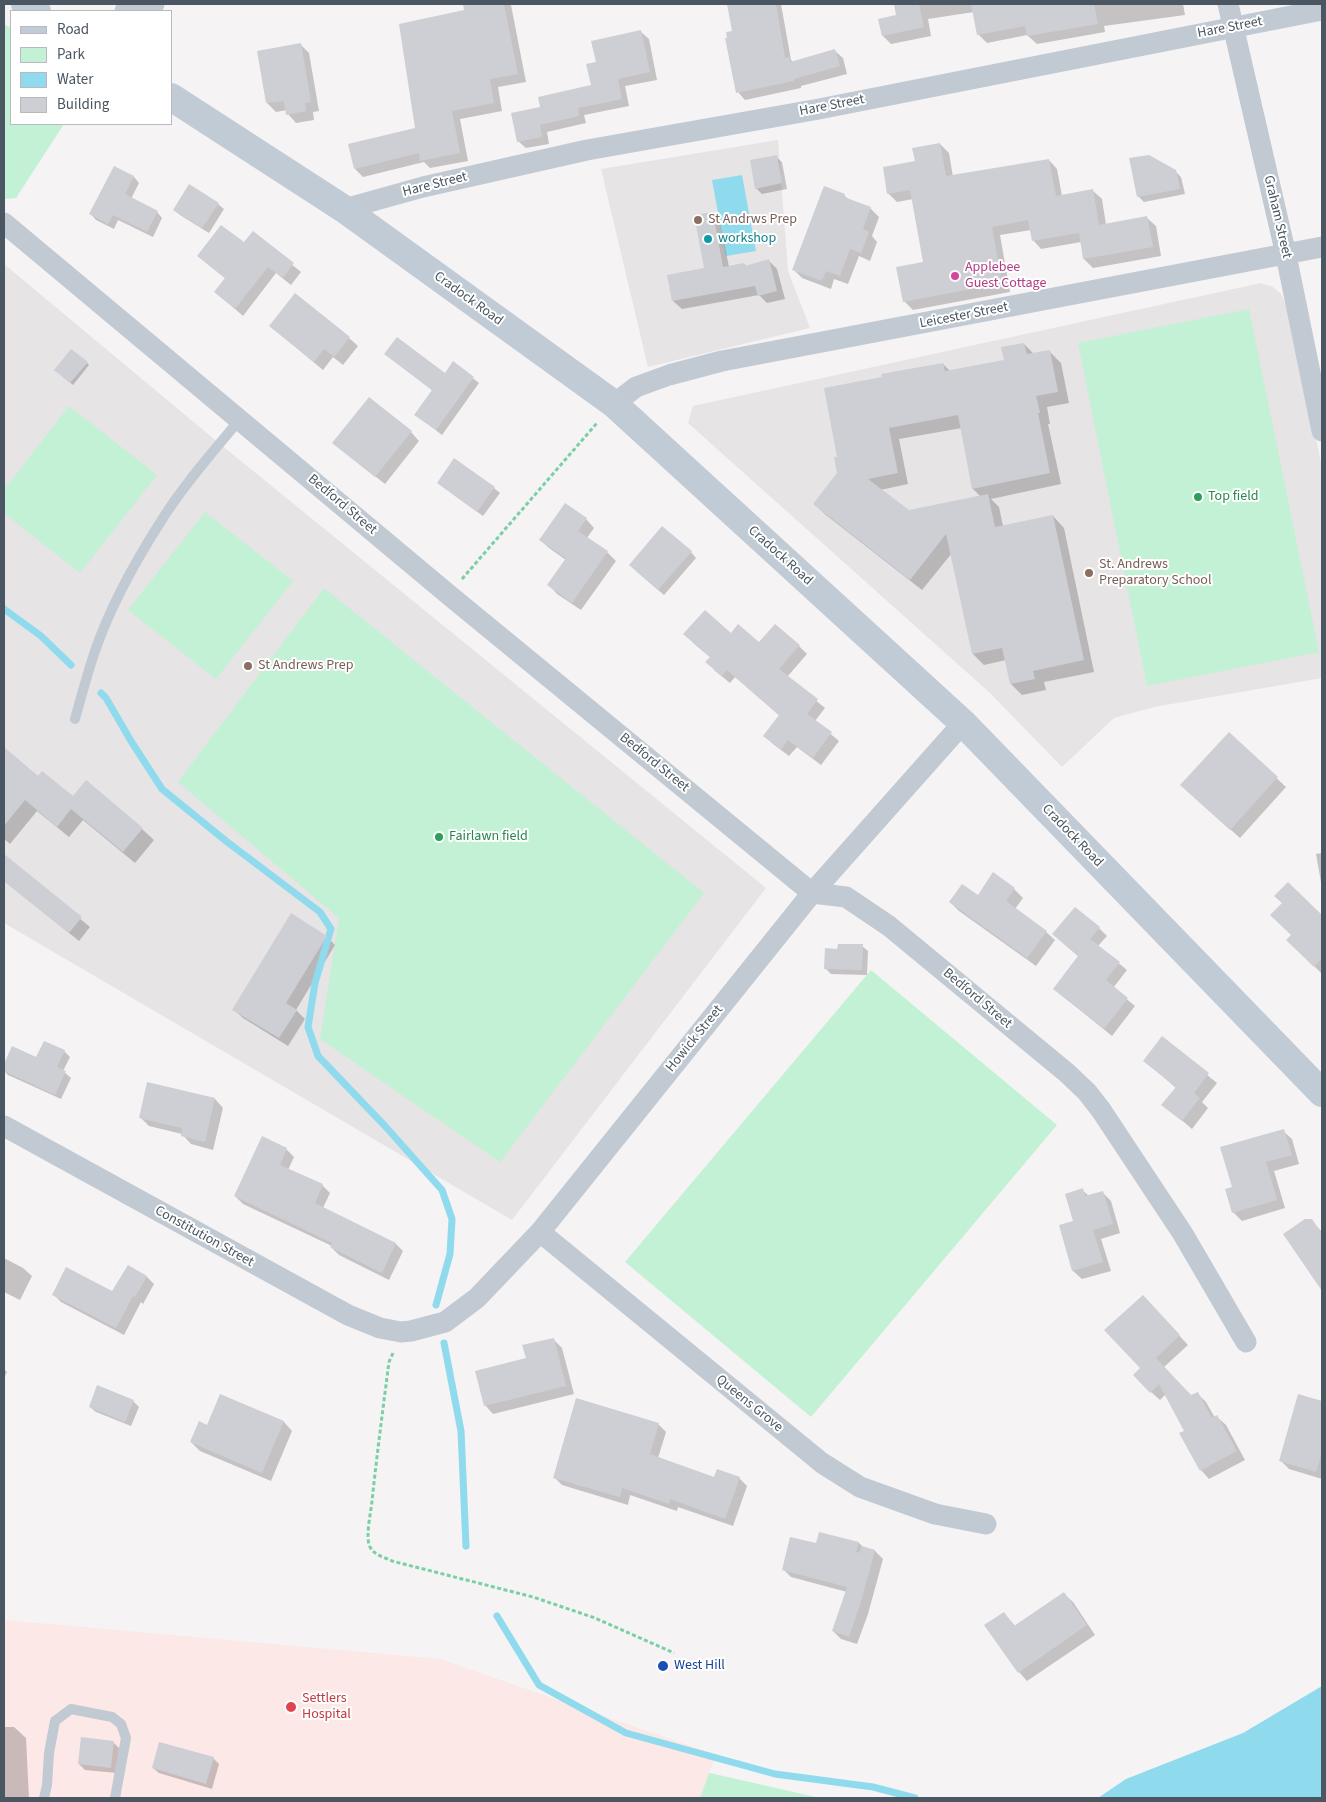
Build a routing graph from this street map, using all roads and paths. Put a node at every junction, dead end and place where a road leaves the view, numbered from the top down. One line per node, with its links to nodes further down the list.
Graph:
1 (154, 4): 3 (street)
2 (1228, 4): 5 (street, Graham Street)
3 (129, 10)
4 (1322, 10): 5 (street, Hare Street)
5 (1233, 27): 7 (street, Hare Street); 10 (street, Graham Street)
6 (172, 98): 7 (main road, Cradock Road)
7 (344, 209): 11 (main road, Cradock Road)
8 (4, 223): 12 (street, Bedford Street)
9 (1322, 247): 10 (street, Leicester Street)
10 (1286, 255): 11 (street, Leicester Street); 13 (street, Graham Street)
11 (614, 404): 14 (path); 16 (main road, Cradock Road)
12 (240, 419): 14 (street, Bedford Street); 15 (lane)
13 (1322, 431)
14 (449, 595): 17 (street, Bedford Street)
15 (75, 719)
16 (963, 723): 17 (street, Howick Street); 18 (main road, Cradock Road)
17 (812, 893): 20 (street, Howick Street); 22 (street, Bedford Street)
18 (1322, 1093)
19 (4, 1126): 21 (street, Constitution Street)
20 (540, 1232): 21 (street, Howick Street); 23 (street, Queens Grove)
21 (406, 1332): 24 (path)
22 (1246, 1342)
23 (986, 1524)
24 (674, 1653)
25 (44, 1798): 26 (lane)
26 (115, 1798)

